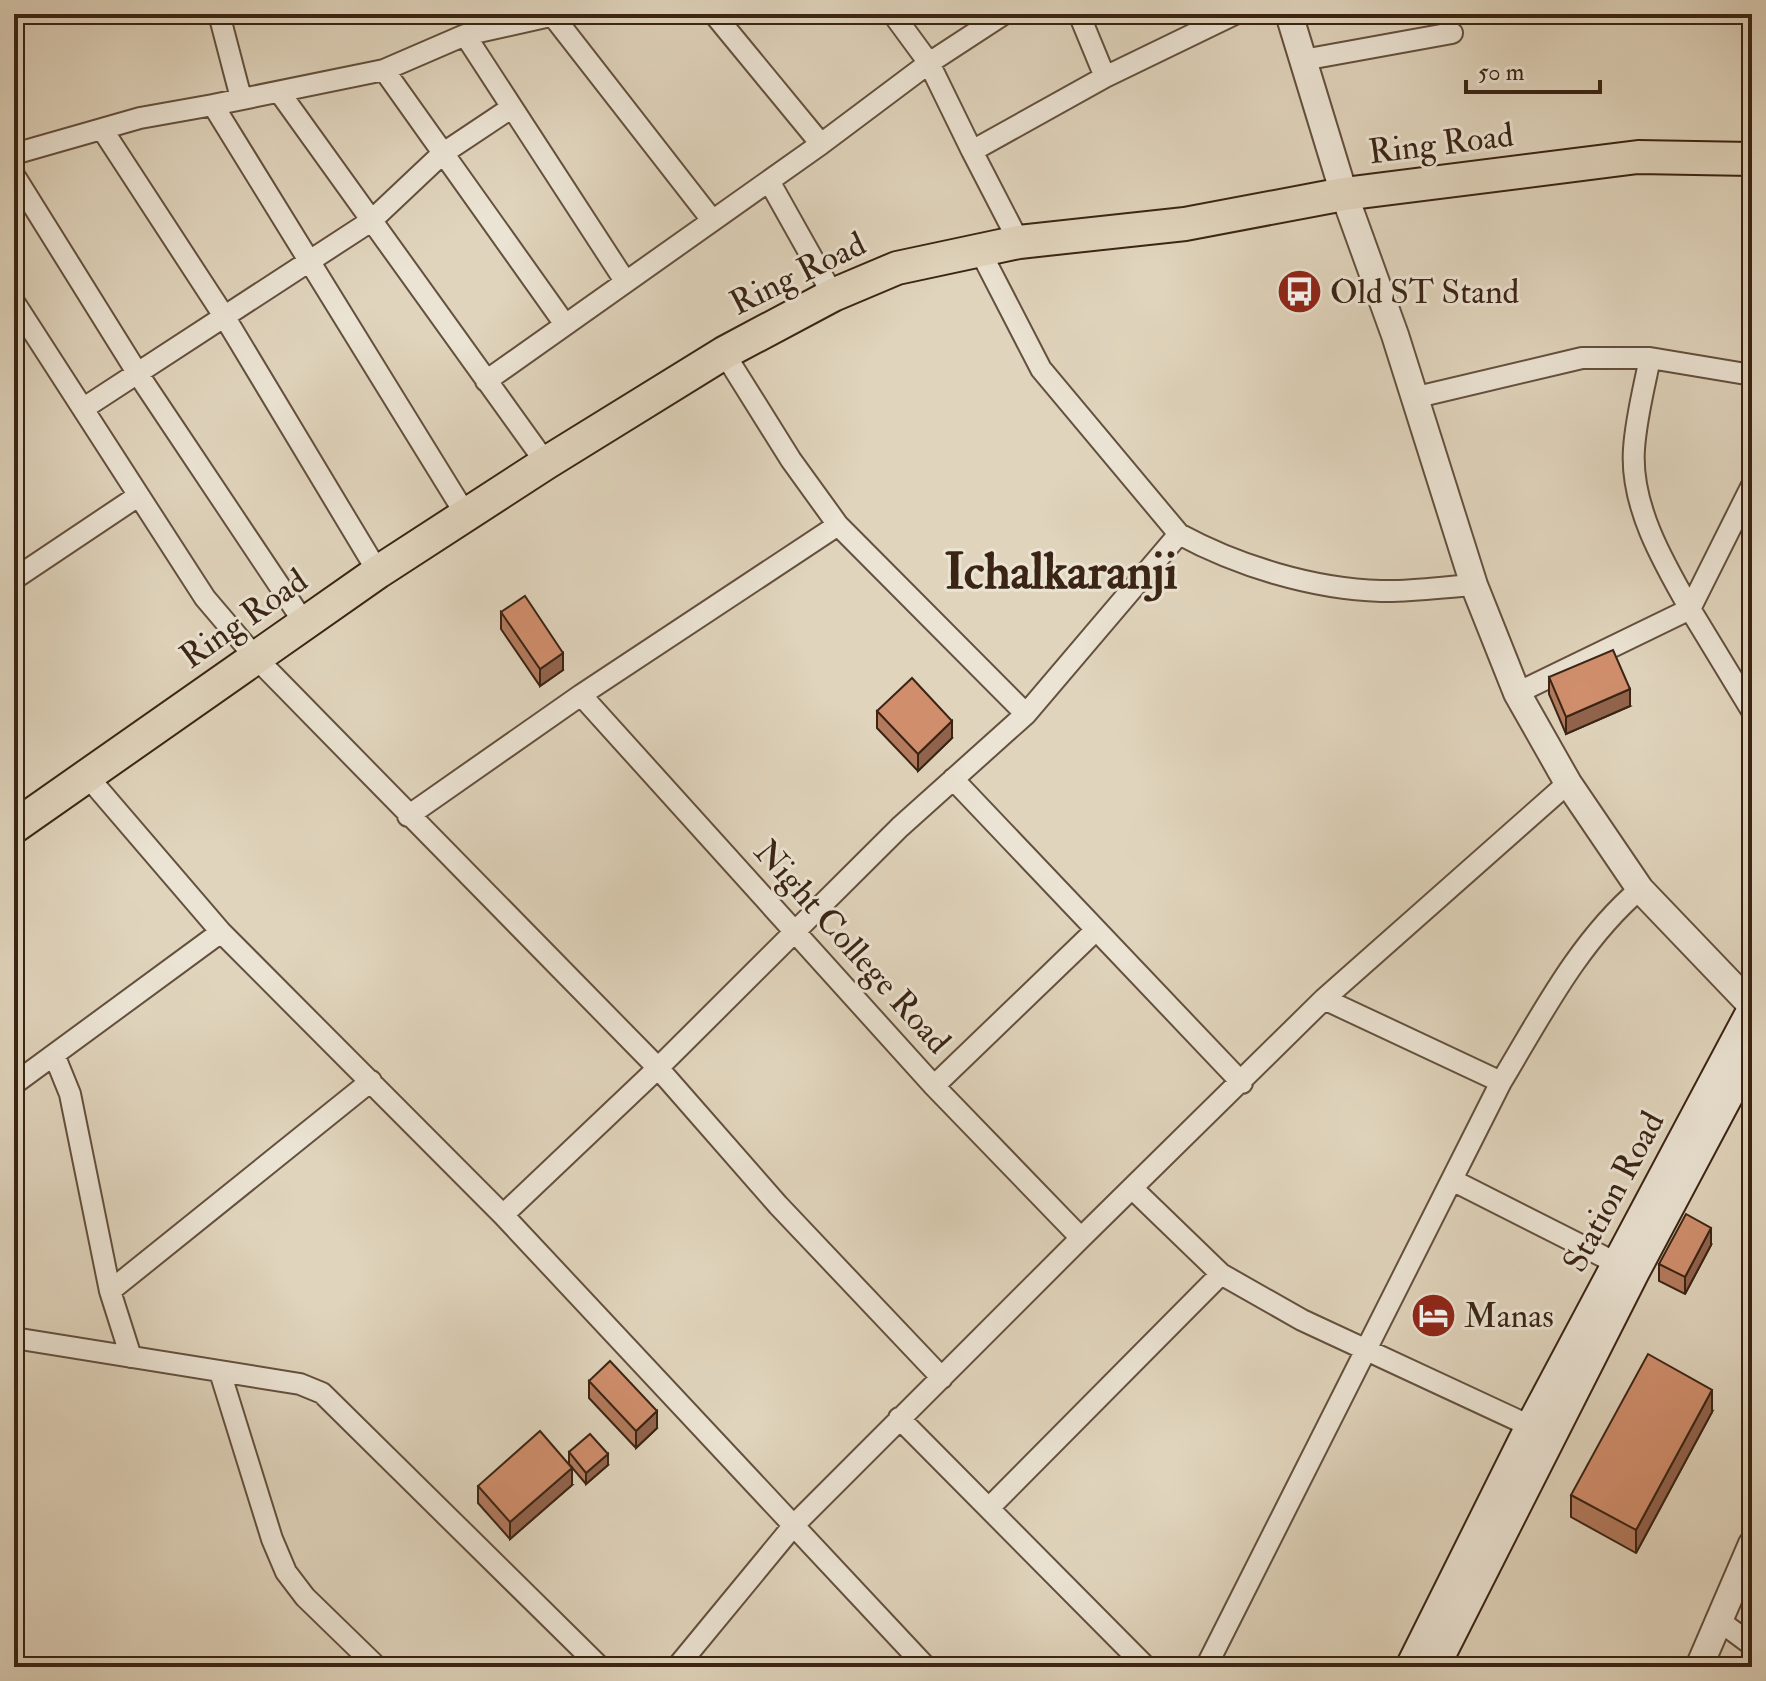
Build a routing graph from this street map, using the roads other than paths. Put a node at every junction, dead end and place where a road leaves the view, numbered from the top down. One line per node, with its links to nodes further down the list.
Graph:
1 (219, 14): 16 (street)
2 (714, 14): 20 (street)
3 (893, 14): 12 (street)
4 (1004, 14): 12 (street)
5 (1079, 14): 14 (street)
6 (1235, 14): 14 (street)
7 (1289, 14): 11 (street)
8 (556, 15): 10 (street); 28 (street)
9 (1452, 33): 11 (street)
10 (465, 35): 13 (street); 18 (street)
11 (1303, 60): 27 (street)
12 (929, 63): 20 (street); 21 (street)
13 (384, 70): 15 (street); 23 (street)
14 (1105, 77): 21 (street)
15 (280, 93): 16 (street); 29 (street)
16 (241, 98): 17 (street)
17 (213, 105): 19 (street); 32 (street)
18 (511, 108): 23 (street); 33 (street)
19 (102, 129): 22 (street); 36 (street)
20 (821, 144): 26 (street)
21 (972, 151): 30 (street)
22 (14, 154)
23 (442, 154): 29 (street); 37 (street)
24 (1752, 159): 27 (main road, Ring Road)
25 (14, 175): 40 (street)
26 (769, 181): 28 (street); 34 (street)
27 (1344, 194): 30 (main road, Ring Road); 43 (street)
28 (712, 220): 33 (street)
29 (371, 221): 32 (street); 42 (street)
30 (1019, 242): 31 (main road, Ring Road)
31 (979, 249): 34 (main road, Ring Road); 50 (street)
32 (309, 262): 36 (street); 48 (street)
33 (625, 281): 37 (street)
34 (833, 295): 38 (main road, Ring Road)
35 (14, 302): 44 (street)
36 (224, 316): 40 (street); 51 (street)
37 (564, 323): 42 (street)
38 (724, 353): 45 (main road, Ring Road); 49 (street)
39 (1650, 358): 41 (street); 43 (street); 54 (street)
40 (138, 374): 44 (street); 55 (street)
41 (1752, 375)
42 (486, 381): 45 (street)
43 (1413, 398): 53 (street)
44 (84, 408): 47 (street)
45 (546, 463): 48 (main road, Ring Road)
46 (1752, 485): 54 (street)
47 (138, 496): 52 (street); 56 (street)
48 (466, 515): 51 (main road, Ring Road)
49 (838, 525): 58 (street); 60 (street)
50 (1179, 534): 53 (street); 60 (street)
51 (378, 572): 55 (main road, Ring Road)
52 (14, 579)
53 (1474, 585): 57 (street)
54 (1690, 609): 57 (street); 59 (street)
55 (305, 624): 56 (main road, Ring Road)
56 (256, 658): 61 (main road, Ring Road); 64 (street)
57 (1517, 693): 63 (street)
58 (581, 695): 64 (street); 69 (street, Night College Road)
59 (1752, 711)
60 (1026, 714): 62 (street)
61 (88, 777): 65 (main road, Ring Road); 68 (street)
62 (953, 779): 67 (street); 69 (street)
63 (1568, 783): 66 (street); 70 (street)
64 (408, 816): 74 (street)
65 (14, 827)
66 (1640, 889): 71 (street); 76 (street)
67 (1096, 930): 77 (street); 79 (street)
68 (221, 932): 73 (street); 75 (street)
69 (795, 932): 74 (street); 79 (street, Night College Road)
70 (1324, 999): 76 (street); 77 (street)
71 (1752, 1007): 84 (main road, Station Road)
72 (1752, 1052): 106 (main road, Station Road)
73 (55, 1057): 78 (street); 86 (street)
74 (658, 1068): 82 (street); 91 (street)
75 (371, 1081): 82 (street); 86 (street)
76 (1501, 1082): 80 (street)
77 (1242, 1083): 81 (street)
78 (14, 1084)
79 (934, 1086): 83 (street, Night College Road)
80 (1452, 1180): 84 (street); 88 (street)
81 (1132, 1188): 83 (street); 85 (street)
82 (503, 1215): 95 (street)
83 (1081, 1238): 91 (street)
84 (1616, 1263): 93 (main road, Station Road)
85 (1221, 1274): 88 (street); 94 (street)
86 (110, 1291): 89 (street)
87 (14, 1338): 89 (street)
88 (1367, 1350): 93 (street); 104 (street)
89 (131, 1357): 90 (street)
90 (220, 1372): 99 (street); 100 (street)
91 (942, 1378): 92 (street)
92 (899, 1418): 94 (street); 95 (street)
93 (1530, 1426): 105 (main road, Station Road)
94 (989, 1508): 103 (street)
95 (794, 1525): 101 (street); 102 (street)
96 (1752, 1544): 97 (street)
97 (1717, 1619): 98 (street); 107 (street)
98 (1752, 1645)
99 (377, 1667)
100 (600, 1667)
101 (677, 1667)
102 (926, 1667)
103 (1146, 1667)
104 (1206, 1667)
105 (1410, 1667)
106 (1435, 1667)
107 (1699, 1667)

